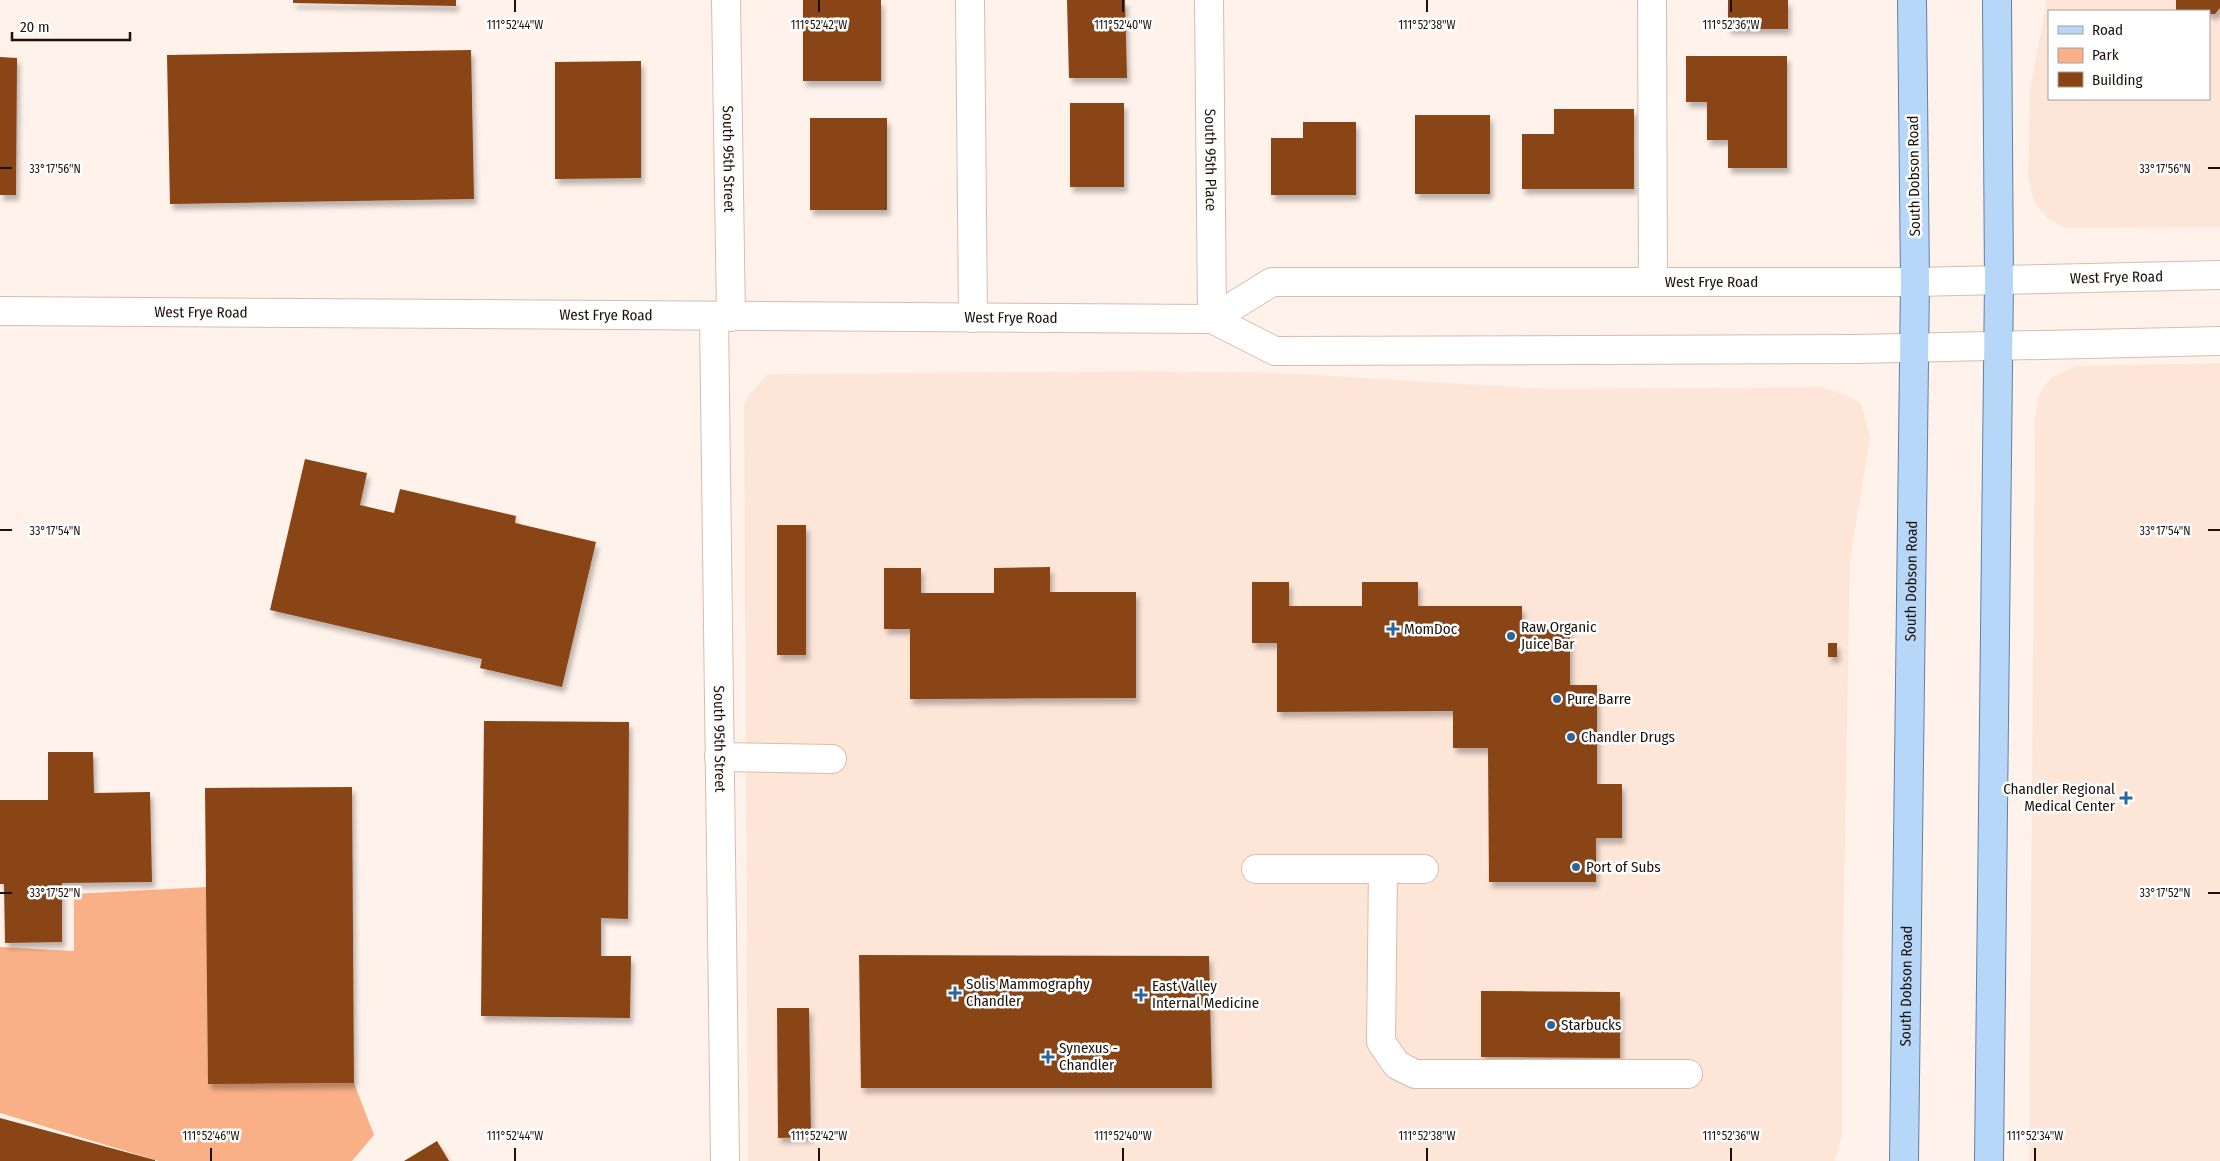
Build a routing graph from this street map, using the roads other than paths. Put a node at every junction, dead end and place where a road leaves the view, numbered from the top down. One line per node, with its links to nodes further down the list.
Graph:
1 (726, 0): 12 (street, South 95th Street)
2 (970, 0): 13 (street)
3 (1209, 0): 14 (street, South 95th Place)
4 (1652, 0): 9 (street)
5 (1912, 0): 10 (main road, South Dobson Road)
6 (1997, 0): 8 (main road)
7 (2220, 275): 8 (street, West Frye Road)
8 (1999, 281): 10 (street, West Frye Road); 16 (main road)
9 (1653, 282): 10 (street, West Frye Road); 14 (street, West Frye Road)
10 (1915, 282): 17 (main road, South Dobson Road)
11 (0, 311): 12 (street, West Frye Road)
12 (722, 317): 13 (street, West Frye Road); 18 (street, South 95th Street)
13 (973, 318): 14 (street, West Frye Road)
14 (1212, 319): 17 (street, West Frye Road)
15 (2220, 341): 16 (street, West Frye Road)
16 (1998, 346): 17 (street, West Frye Road); 26 (main road)
17 (1914, 348): 25 (main road, South Dobson Road)
18 (719, 757): 19 (street); 24 (street, South 95th Street)
19 (832, 760)
20 (1256, 869): 21 (street)
21 (1383, 869): 22 (street); 23 (street)
22 (1424, 869)
23 (1688, 1074)
24 (725, 1161)
25 (1904, 1161)
26 (1989, 1161)

